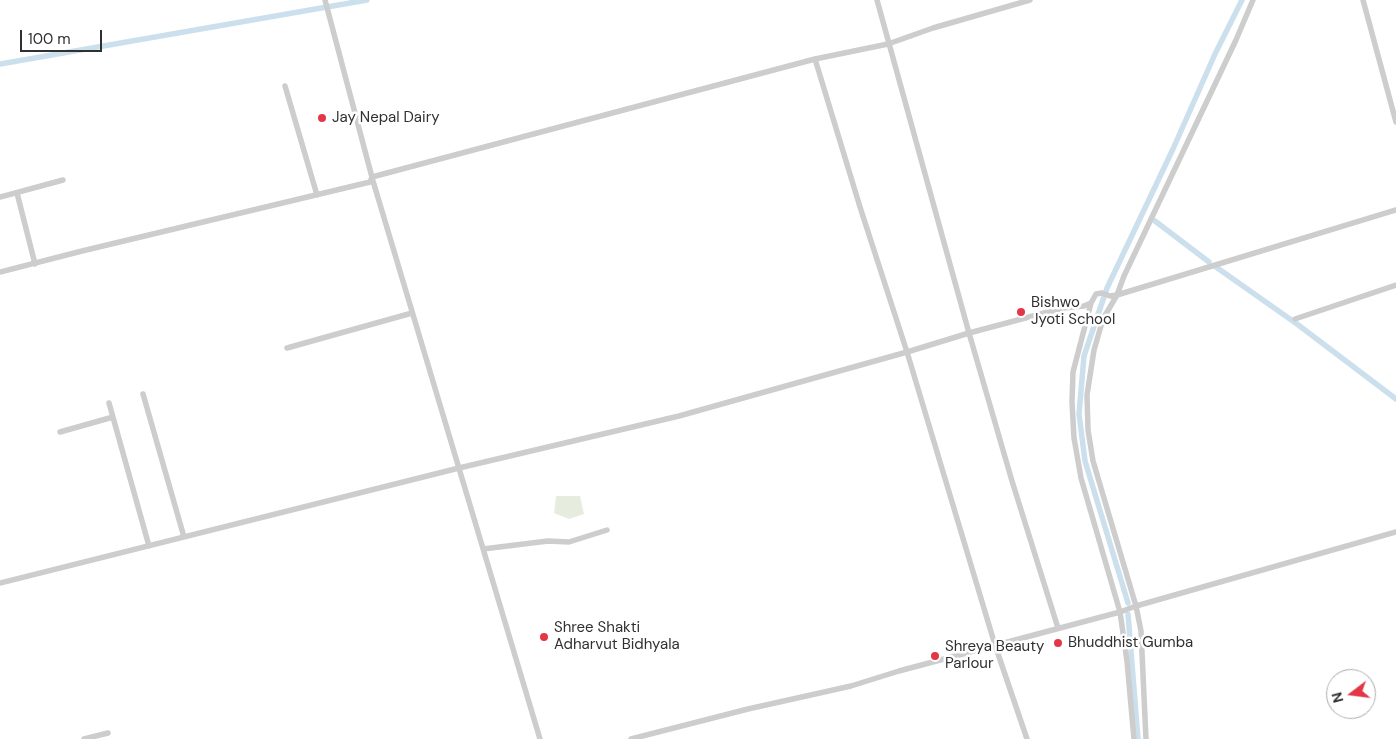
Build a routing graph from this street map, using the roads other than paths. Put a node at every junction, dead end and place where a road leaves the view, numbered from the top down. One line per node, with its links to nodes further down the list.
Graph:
1 (325, 0): 10 (street)
2 (876, 0): 6 (street)
3 (1030, 0): 6 (street)
4 (1253, 0): 19 (street)
5 (1362, 0): 9 (street)
6 (888, 44): 7 (street); 23 (street)
7 (815, 59): 10 (street); 25 (street)
8 (285, 86): 13 (street)
9 (1396, 122)
10 (372, 177): 13 (street); 21 (street)
11 (63, 180): 12 (street)
12 (17, 193): 14 (street); 16 (street)
13 (317, 195): 16 (street)
14 (0, 197)
15 (1396, 210): 19 (street)
16 (35, 264): 17 (street)
17 (0, 272)
18 (1396, 285): 22 (street)
19 (1117, 295): 20 (street); 37 (street)
20 (1091, 303): 23 (street); 38 (street)
21 (412, 314): 24 (street); 30 (street)
22 (1295, 319)
23 (969, 333): 25 (street); 39 (street)
24 (287, 348)
25 (906, 352): 30 (street); 40 (street)
26 (143, 394): 33 (street)
27 (109, 403): 28 (street)
28 (113, 417): 29 (street); 34 (street)
29 (60, 432)
30 (459, 468): 33 (street); 35 (street)
31 (607, 530): 35 (street)
32 (1396, 532): 37 (street)
33 (184, 538): 34 (street)
34 (149, 546): 36 (street)
35 (483, 549): 44 (street)
36 (0, 583)
37 (1136, 606): 38 (street); 48 (street)
38 (1120, 612): 39 (street); 47 (street)
39 (1058, 628): 40 (street)
40 (995, 645): 42 (street); 46 (street)
41 (108, 733): 43 (street)
42 (644, 737): 45 (street)
43 (84, 739)
44 (540, 739)
45 (631, 739)
46 (1027, 739)
47 (1134, 739)
48 (1146, 739)

